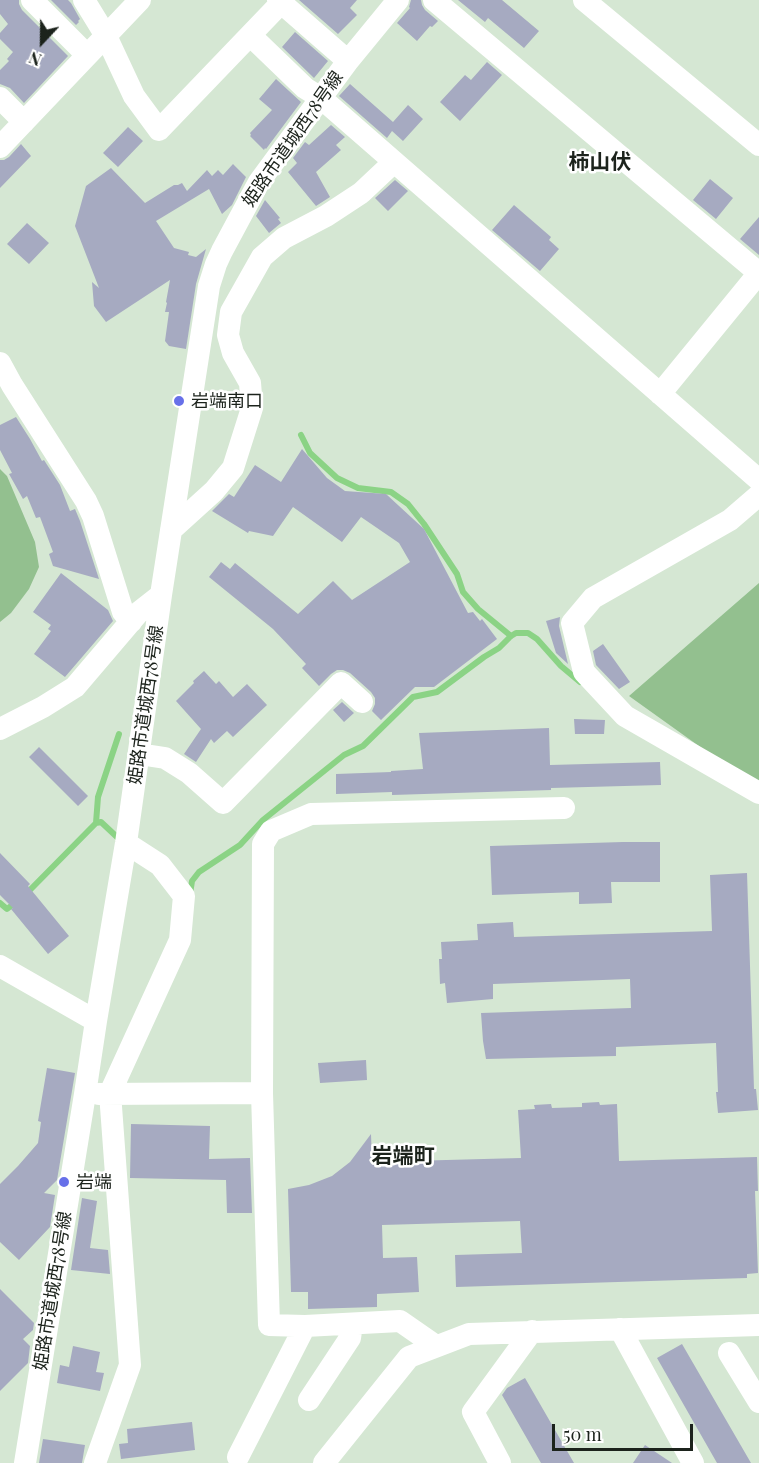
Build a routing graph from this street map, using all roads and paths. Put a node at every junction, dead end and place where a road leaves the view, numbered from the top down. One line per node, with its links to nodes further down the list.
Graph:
1 (32, 0): 10 (street)
2 (84, 0): 8 (street)
3 (140, 0): 8 (street)
4 (398, 0): 11 (street, 姫路市道城西78号線)
5 (434, 0): 18 (street)
6 (584, 0): 15 (street)
7 (280, 1): 9 (street); 11 (street)
8 (106, 36): 9 (street); 10 (street)
9 (251, 36): 13 (street)
10 (87, 55): 14 (street)
11 (348, 61): 13 (street, 姫路市道城西78号線)
12 (0, 98): 14 (street)
13 (321, 98): 17 (street); 23 (street, 姫路市道城西78号線)
14 (24, 122): 16 (street)
15 (759, 145)
16 (0, 147)
17 (394, 162): 20 (street); 23 (street)
18 (759, 273): 20 (street)
19 (0, 363): 25 (street)
20 (660, 394): 21 (street)
21 (759, 480)
22 (759, 495): 29 (street)
23 (171, 530): 24 (street, 姫路市道城西78号線)
24 (161, 595): 25 (street); 28 (street, 姫路市道城西78号線)
25 (131, 622): 27 (street)
26 (362, 702): 28 (street)
27 (0, 729)
28 (139, 754): 31 (street, 姫路市道城西78号線)
29 (759, 793)
30 (564, 808): 35 (street)
31 (126, 843): 33 (street, 姫路市道城西78号線); 34 (street)
32 (0, 966): 33 (street)
33 (96, 1021): 36 (street, 姫路市道城西78号線)
34 (110, 1093): 35 (street); 36 (street); 48 (street)
35 (262, 1093): 39 (street)
36 (85, 1094): 47 (street, 姫路市道城西78号線)
37 (352, 1324): 39 (street); 42 (street); 44 (street)
38 (759, 1325): 40 (street)
39 (305, 1326): 46 (street)
40 (620, 1329): 41 (street); 51 (street)
41 (532, 1331): 42 (street); 50 (street)
42 (436, 1346): 49 (street)
43 (729, 1353): 45 (street)
44 (309, 1400)
45 (759, 1402)
46 (238, 1457)
47 (24, 1463)
48 (95, 1463)
49 (324, 1463)
50 (500, 1463)
51 (693, 1463)

